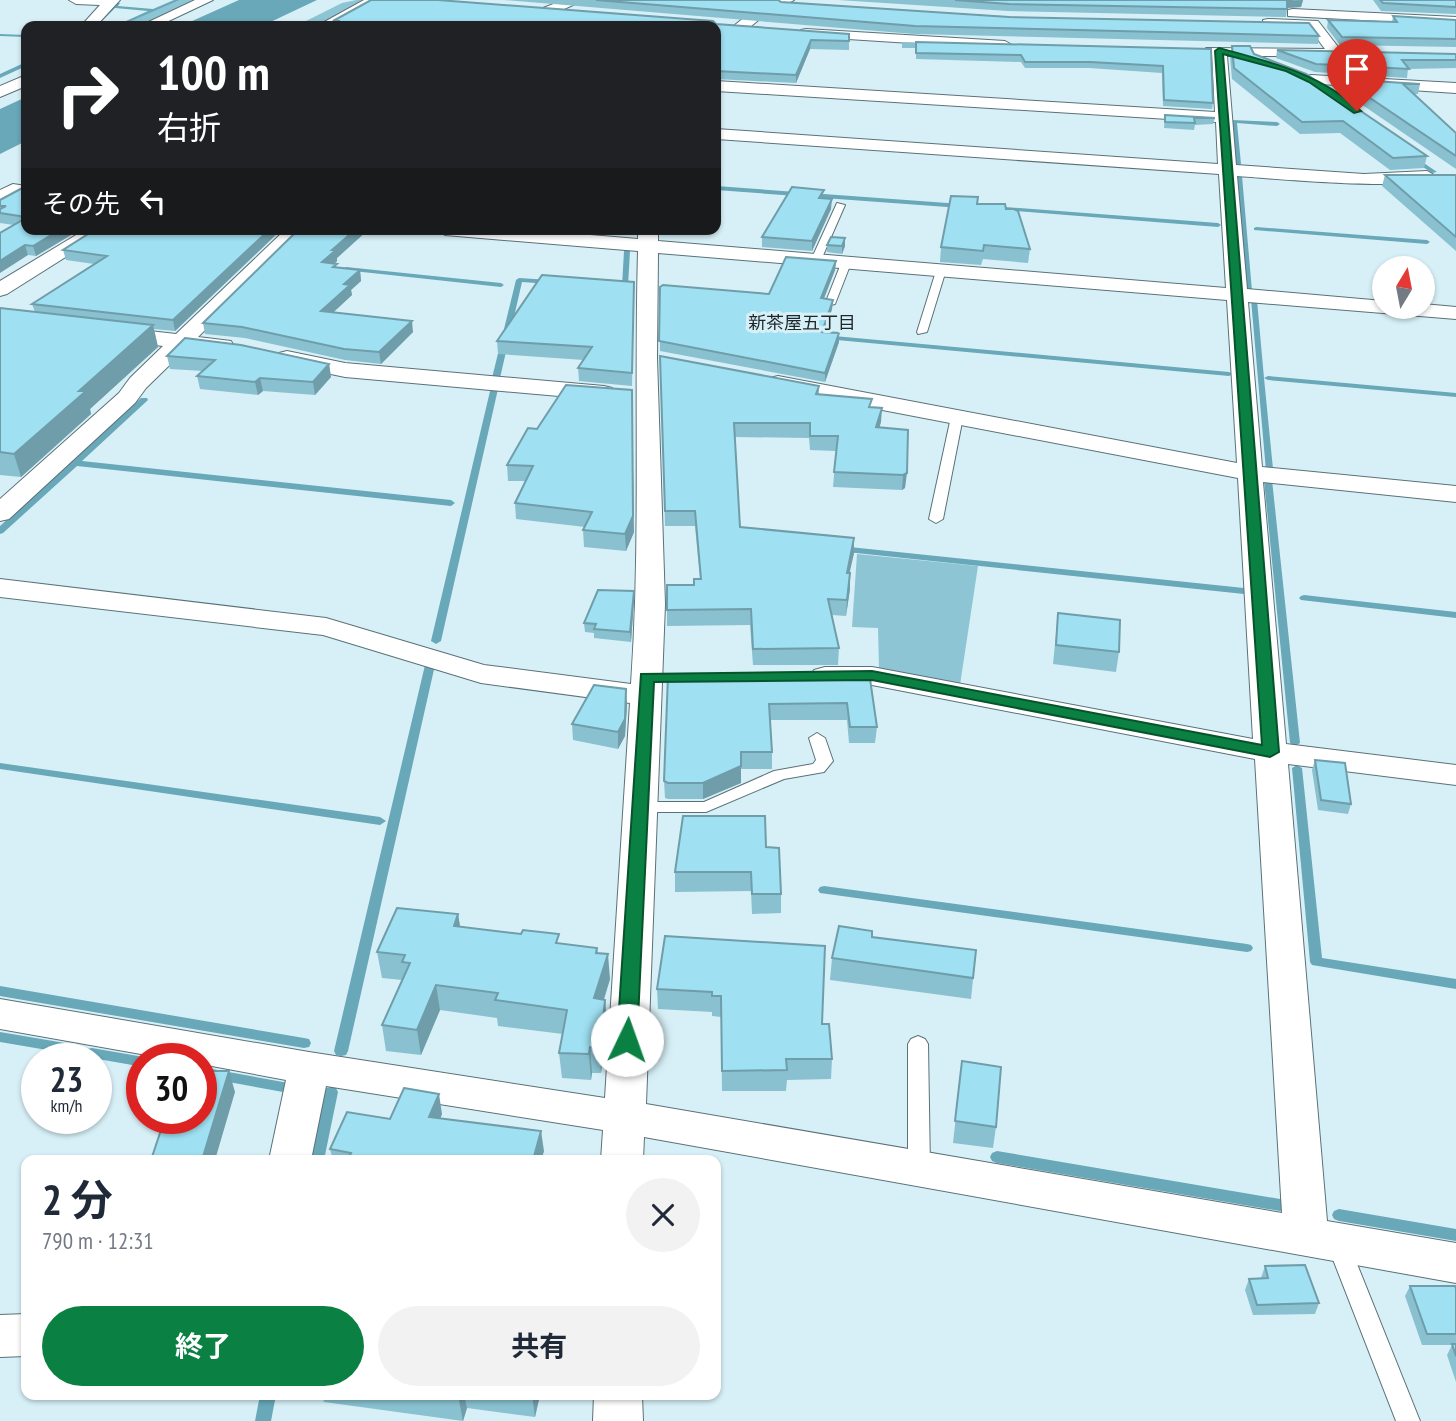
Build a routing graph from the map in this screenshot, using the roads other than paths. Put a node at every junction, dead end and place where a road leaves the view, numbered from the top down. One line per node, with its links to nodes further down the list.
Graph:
1 (76, 0): 5 (street)
2 (206, 0): 12 (street)
3 (374, 0): 13 (street)
4 (577, 0): 9 (street)
5 (112, 1): 11 (street)
6 (784, 1): 7 (street); 17 (street)
7 (803, 5)
8 (522, 8): 9 (street)
9 (548, 10): 10 (street); 14 (street)
10 (589, 14)
11 (93, 21)
12 (158, 21)
13 (334, 21)
14 (534, 21)
15 (1456, 21): 24 (street)
16 (721, 26): 17 (street)
17 (741, 28): 18 (street); 20 (street)
18 (767, 30)
19 (794, 32): 21 (street)
20 (721, 43)
21 (1019, 45)
22 (1192, 50): 23 (street)
23 (1219, 51): 24 (street); 24 (street); 30 (street)
24 (1267, 51)
25 (21, 82): 28 (street)
26 (721, 86): 30 (street)
27 (1456, 88): 29 (street)
28 (0, 92)
29 (1334, 96)
30 (1224, 118): 33 (street)
31 (721, 134): 33 (street)
32 (1440, 168): 33 (street)
33 (1227, 170): 45 (street)
34 (21, 191): 35 (street)
35 (0, 197)
36 (839, 205): 41 (lane)
37 (90, 235): 44 (street)
38 (291, 235): 50 (street)
39 (580, 235): 40 (street)
40 (648, 238): 41 (street); 53 (street)
41 (816, 260): 42 (street)
42 (846, 262): 43 (street); 46 (lane)
43 (941, 270): 45 (street); 49 (lane)
44 (0, 290)
45 (1237, 294): 47 (street); 58 (street)
46 (831, 304)
47 (1456, 313)
48 (91, 331): 50 (street)
49 (922, 332)
50 (182, 342): 51 (street); 60 (street)
51 (244, 348)
52 (269, 354): 56 (street)
53 (646, 358): 54 (street); 56 (street)
54 (673, 363)
55 (754, 379): 57 (street)
56 (648, 397): 64 (street)
57 (957, 418): 58 (street); 61 (lane)
58 (1250, 473): 59 (street); 66 (street)
59 (1456, 494)
60 (0, 513)
61 (936, 519)
62 (0, 587): 64 (street)
63 (793, 676): 66 (street)
64 (655, 683): 68 (street)
65 (817, 738): 68 (lane)
66 (1270, 752): 67 (street); 76 (street)
67 (1456, 775)
68 (639, 807): 72 (street)
69 (0, 1014): 71 (street)
70 (918, 1044): 75 (lane)
71 (309, 1069): 72 (street); 73 (street)
72 (623, 1117): 74 (street); 75 (street)
73 (291, 1155)
74 (622, 1155)
75 (919, 1169): 76 (street)
76 (1322, 1239): 77 (street); 82 (lane)
77 (1456, 1263)
78 (21, 1335): 79 (street)
79 (0, 1336)
80 (618, 1400): 81 (street)
81 (618, 1421)
82 (1408, 1421)

